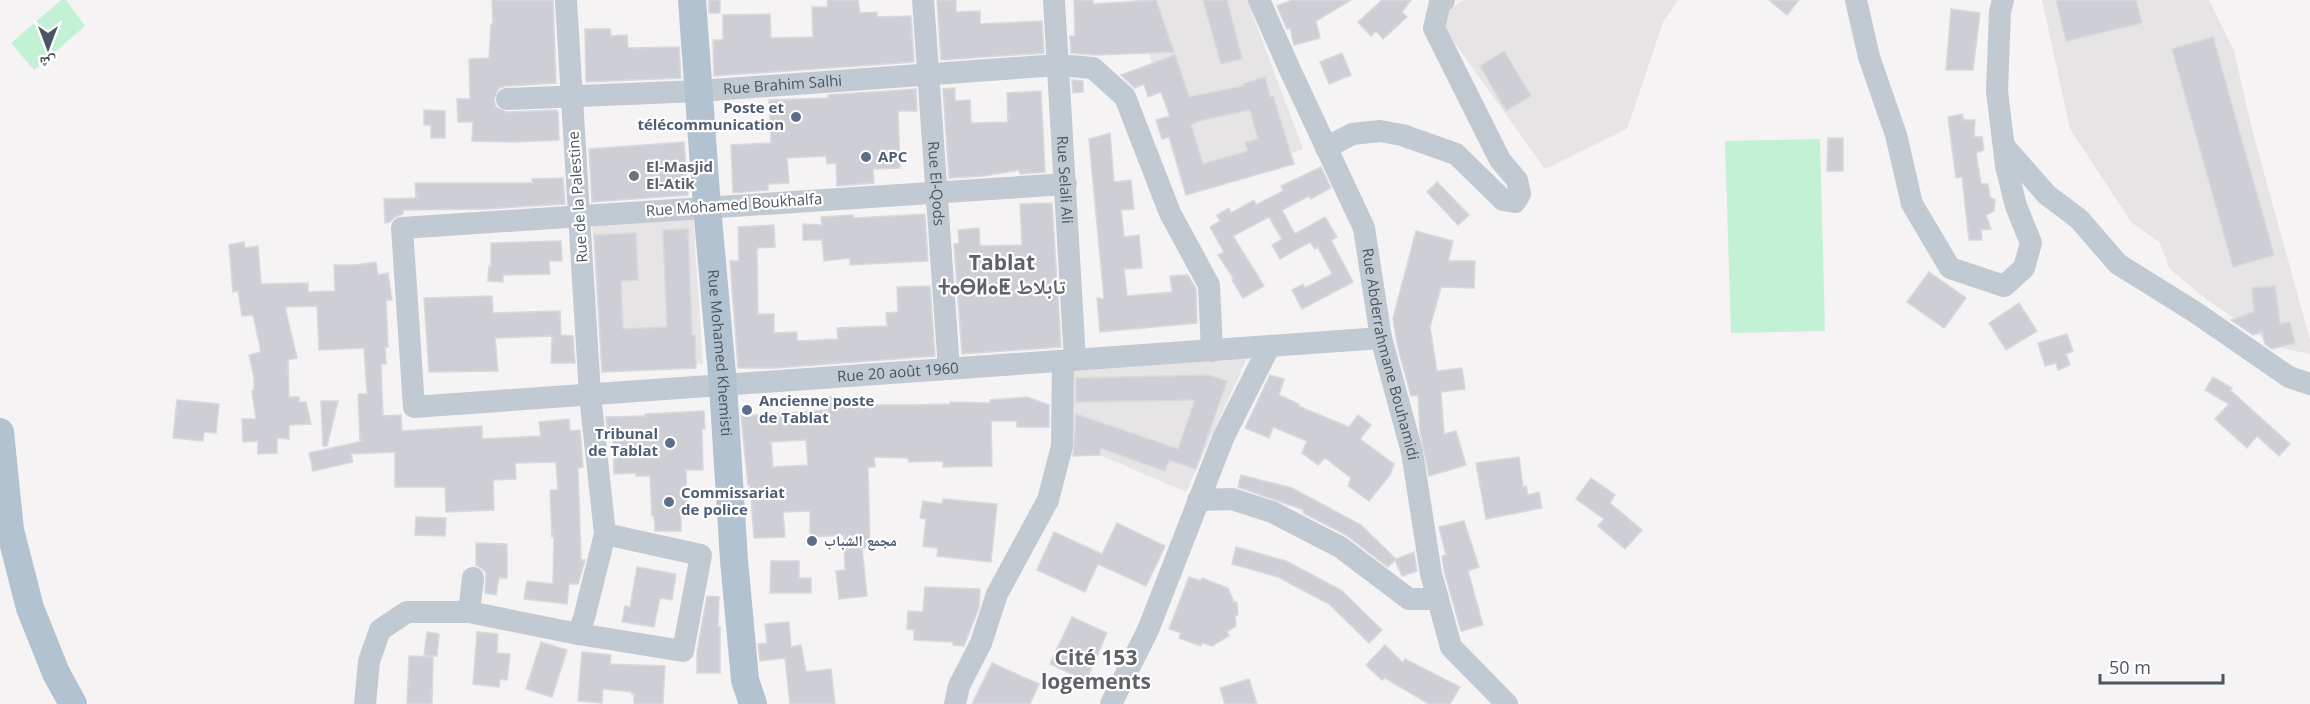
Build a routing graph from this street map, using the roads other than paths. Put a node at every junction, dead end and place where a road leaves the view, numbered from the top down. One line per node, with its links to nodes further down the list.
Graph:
1 (566, 0): 12 (street, Rue de la Palestine)
2 (692, 0): 11 (main road, Rue Mohamed Khemisti)
3 (924, 0): 10 (street, Rue El-Qods)
4 (1054, 0): 9 (street, Rue Selali Ali)
5 (1260, 0): 15 (street, Rue Abderrahmane Bouhamidi)
6 (1444, 0): 15 (street)
7 (1856, 0): 14 (street)
8 (2003, 0): 14 (street)
9 (1058, 65): 10 (street, Rue Brahim Salhi); 16 (street, Rue Selali Ali); 22 (street, Rue Brahim Salhi)
10 (929, 75): 11 (street, Rue Brahim Salhi); 17 (street, Rue El-Qods)
11 (699, 91): 12 (street, Rue Brahim Salhi); 18 (main road, Rue Mohamed Khemisti)
12 (570, 96): 13 (street, Rue Brahim Salhi); 19 (street, Rue de la Palestine)
13 (507, 99)
14 (2004, 146): 25 (street)
15 (1326, 148): 20 (street, Rue Abderrahmane Bouhamidi)
16 (1066, 184): 17 (street, Rue Mohamed Boukhalfa); 23 (street, Rue Selali Ali)
17 (936, 191): 18 (street, Rue Mohamed Boukhalfa); 24 (street, Rue El-Qods)
18 (707, 207): 19 (street, Rue Mohamed Boukhalfa); 26 (main road, Rue Mohamed Khemisti)
19 (581, 216): 27 (street, Rue de la Palestine); 28 (street, Rue Mohamed Boukhalfa)
20 (1382, 338): 21 (street, Rue 20 août 1960); 35 (street, Rue Abderrahmane Bouhamidi)
21 (1269, 347): 22 (street, Rue 20 août 1960); 30 (street)
22 (1212, 351): 23 (street, Rue 20 août 1960)
23 (1069, 361): 24 (street, Rue 20 août 1960); 41 (street, Rue Selali Ali)
24 (949, 369): 26 (street, Rue 20 août 1960)
25 (2310, 384)
26 (723, 385): 27 (street, Rue 20 août 1960); 33 (main road, Rue Mohamed Khemisti)
27 (590, 395): 28 (street, Rue 20 août 1960); 31 (street, Rue de la Palestine)
28 (414, 407)
29 (0, 432): 38 (main road)
30 (1198, 500): 35 (street); 42 (street)
31 (605, 534): 32 (street); 37 (street)
32 (701, 555): 33 (street); 37 (street)
33 (734, 560): 40 (main road, Rue Mohamed Khemisti)
34 (473, 578): 36 (street)
35 (1438, 599): 43 (street, Rue Abderrahmane Bouhamidi)
36 (469, 612): 37 (street); 39 (street)
37 (578, 634)
38 (72, 704)
39 (365, 704)
40 (753, 704)
41 (955, 704)
42 (1111, 704)
43 (1507, 704)

